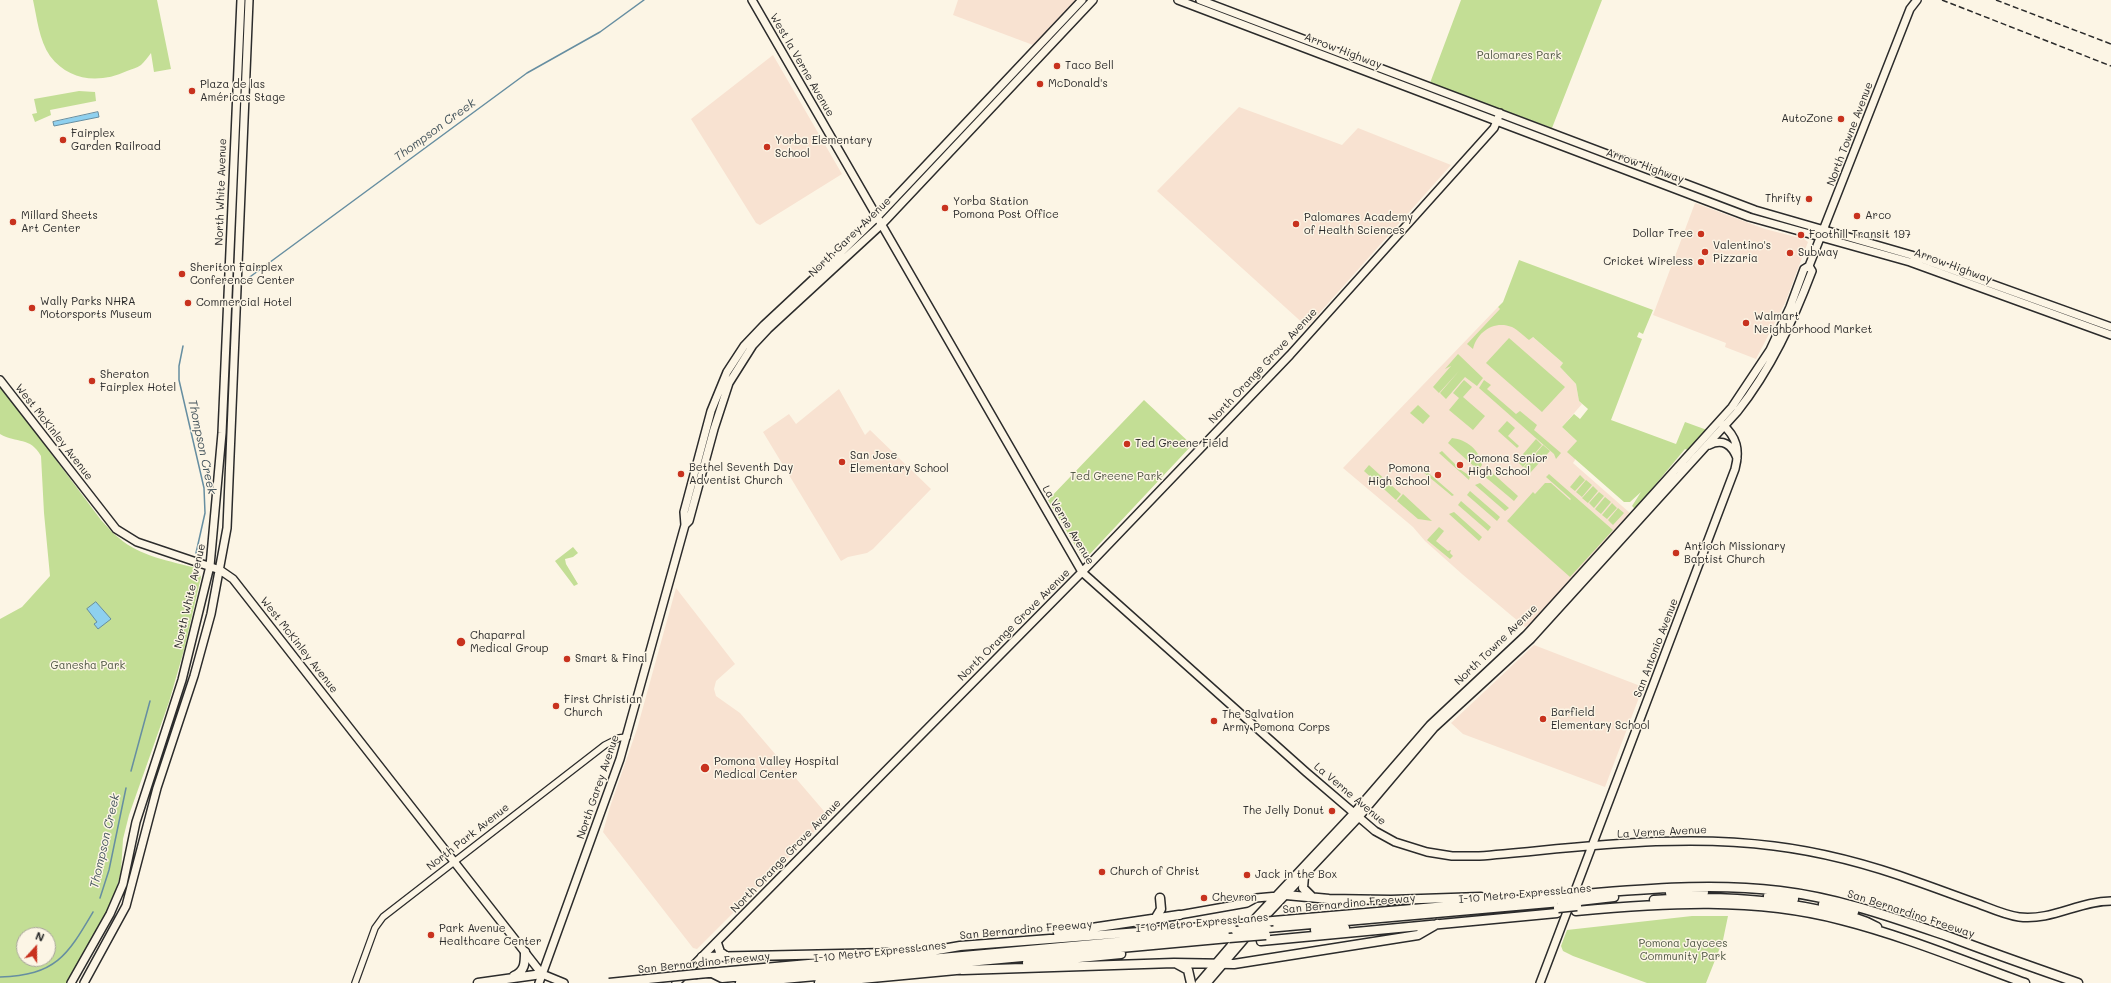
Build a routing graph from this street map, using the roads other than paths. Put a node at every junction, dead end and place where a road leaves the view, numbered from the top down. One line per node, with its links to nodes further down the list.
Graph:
1 (241, 0): 34 (main road, North White Avenue)
2 (249, 0): 35 (main road, North White Avenue)
3 (752, 0): 21 (main road, West la Verne Avenue)
4 (1082, 0): 11 (main road, North Garey Avenue)
5 (1093, 0): 13 (main road, North Garey Avenue)
6 (1178, 0): 16 (main road, Arrow Highway)
7 (1200, 0): 15 (main road, Arrow Highway)
8 (1908, 0): 10 (main road)
9 (1917, 0): 10 (main road, North Towne Avenue)
10 (1910, 9): 23 (main road, North Towne Avenue)
11 (1065, 18): 12 (main road, North Garey Avenue); 13 (main road)
12 (1041, 45): 14 (main road); 17 (main road, North Garey Avenue)
13 (1051, 45): 14 (main road, North Garey Avenue)
14 (1031, 66): 18 (main road, North Garey Avenue)
15 (1500, 113): 16 (main road, North Orange Grove Avenue); 19 (main road, Arrow Highway)
16 (1497, 121): 20 (main road, Arrow Highway); 36 (main road, North Orange Grove Avenue)
17 (961, 128): 18 (main road); 21 (main road, North Garey Avenue)
18 (960, 140): 22 (main road, North Garey Avenue)
19 (1591, 148): 20 (main road); 23 (main road, Arrow Highway)
20 (1588, 156): 24 (main road, Arrow Highway)
21 (878, 216): 22 (main road, West la Verne Avenue); 28 (main road, North Garey Avenue)
22 (882, 224): 30 (main road, North Garey Avenue); 36 (main road, La Verne Avenue)
23 (1824, 229): 24 (main road, North Towne Avenue); 25 (main road, Arrow Highway)
24 (1821, 237): 26 (main road, Arrow Highway); 29 (main road, North Towne Avenue)
25 (2111, 327)
26 (2111, 335)
27 (0, 380): 34 (main road, West McKinley Avenue)
28 (717, 395): 30 (main road); 33 (main road, North Garey Avenue)
29 (1722, 424): 31 (main road, North Towne Avenue); 32 (main road); 38 (main road, North Towne Avenue)
30 (714, 429): 33 (main road, North Garey Avenue)
31 (1707, 446): 32 (main road); 38 (main road, North Towne Avenue)
32 (1738, 459): 39 (main road, San Antonio Avenue)
33 (685, 525): 37 (main road, North Garey Avenue)
34 (210, 566): 35 (main road, West McKinley Avenue); 70 (main road, North White Avenue)
35 (220, 570): 40 (main road, West McKinley Avenue); 71 (main road, North White Avenue)
36 (1082, 572): 38 (main road, La Verne Avenue); 57 (main road, North Orange Grove Avenue)
37 (627, 737): 40 (street, North Park Avenue); 68 (main road, North Garey Avenue)
38 (1355, 816): 39 (main road, La Verne Avenue); 41 (main road, North Towne Avenue); 43 (main road, North Towne Avenue)
39 (1592, 847): 47 (main road, La Verne Avenue); 84 (main road, San Antonio Avenue)
40 (454, 861): 59 (main road, West McKinley Avenue); 72 (street, North Park Avenue)
41 (1304, 876): 42 (main road, North Towne Avenue); 44 (highway)
42 (1286, 895): 43 (main road); 44 (highway); 51 (main road, North Towne Avenue)
43 (1278, 896): 48 (main road); 51 (main road, North Towne Avenue)
44 (1312, 897): 46 (highway)
45 (1160, 898): 53 (highway)
46 (1502, 901): 50 (highway, San Bernardino Freeway); 58 (highway, San Bernardino Freeway, bridge)
47 (2111, 901)
48 (1247, 903): 51 (main road); 52 (main road)
49 (1578, 903): 50 (highway, San Bernardino Freeway); 50 (highway, San Bernardino Freeway, bridge); 85 (highway, San Bernardino Freeway); 86 (highway, San Bernardino Freeway)
50 (1560, 905): 54 (highway, San Bernardino Freeway); 55 (highway, I-10 Metro ExpressLanes)
51 (1265, 912): 64 (main road, North Towne Avenue)
52 (1179, 915): 53 (highway)
53 (1155, 918): 58 (highway)
54 (1437, 924): 55 (highway, San Bernardino Freeway); 64 (highway)
55 (1265, 935): 56 (highway, San Bernardino Freeway); 66 (highway, I-10 Metro ExpressLanes, bridge)
56 (1227, 941): 65 (highway, San Bernardino Freeway); 78 (highway, I-10 Metro ExpressLanes)
57 (716, 942): 61 (main road, North Orange Grove Avenue); 62 (highway)
58 (960, 946): 60 (highway, San Bernardino Freeway)
59 (525, 952): 68 (main road, West McKinley Avenue); 69 (highway)
60 (909, 955): 62 (highway); 66 (highway, San Bernardino Freeway)
61 (702, 957): 62 (highway); 77 (main road, North Orange Grove Avenue)
62 (728, 957)
63 (1174, 963): 64 (highway); 65 (highway); 81 (highway)
64 (1218, 964): 82 (main road, North Towne Avenue); 83 (main road, North Towne Avenue)
65 (963, 970): 67 (highway, San Bernardino Freeway)
66 (712, 973): 76 (highway, San Bernardino Freeway, bridge)
67 (936, 973): 79 (highway, San Bernardino Freeway); 80 (highway)
68 (542, 974): 69 (highway); 74 (main road, North Garey Avenue); 75 (main road)
69 (512, 977): 73 (highway)
70 (71, 983)
71 (84, 983)
72 (355, 983)
73 (478, 983)
74 (539, 983)
75 (564, 983)
76 (609, 983)
77 (676, 983)
78 (740, 983)
79 (819, 983)
80 (876, 983)
81 (1191, 983)
82 (1199, 983)
83 (1207, 983)
84 (1540, 983)
85 (2025, 983)
86 (2078, 983)

